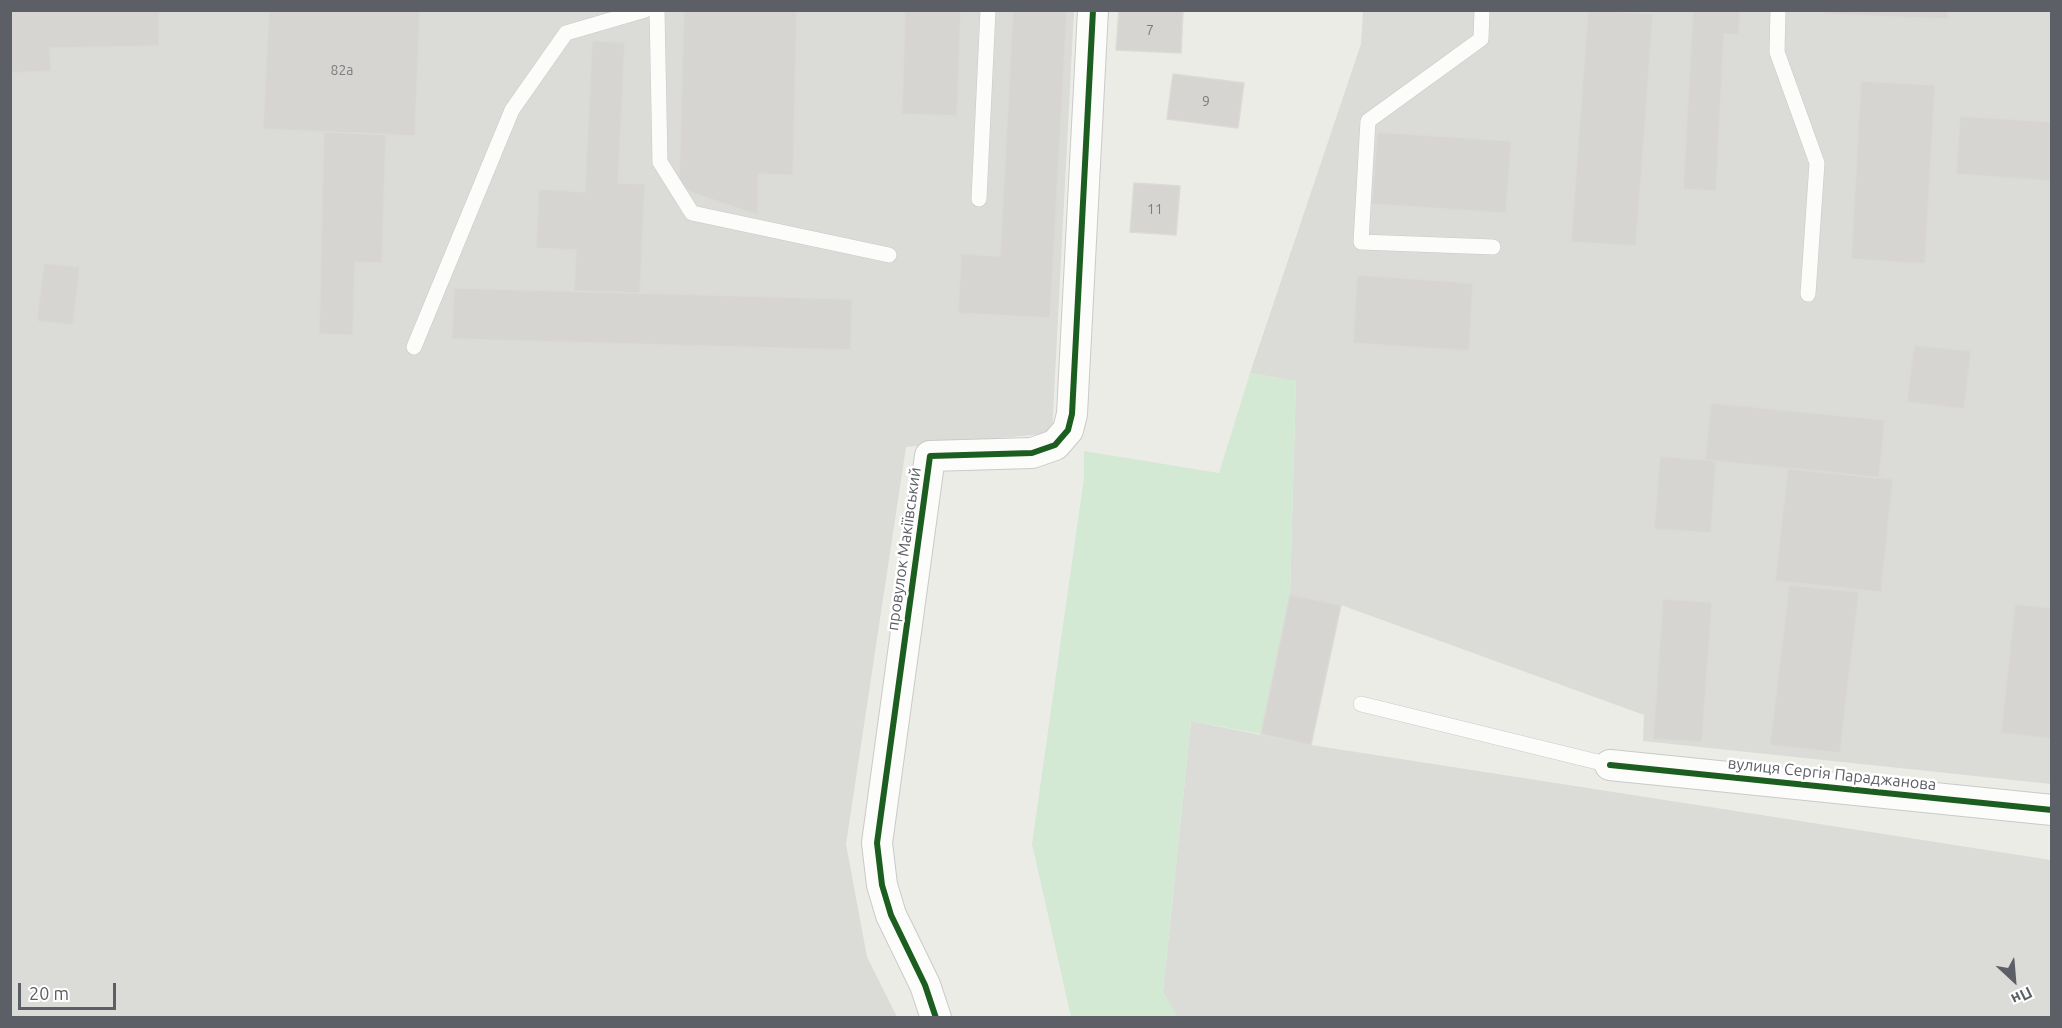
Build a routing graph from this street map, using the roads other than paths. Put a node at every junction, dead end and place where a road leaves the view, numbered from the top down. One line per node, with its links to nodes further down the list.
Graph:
1 (645, 10): 11 (lane)
2 (657, 10): 9 (lane)
3 (988, 10): 7 (lane)
4 (1093, 10): 15 (street, провулок Макіївський)
5 (1482, 10): 8 (lane)
6 (1778, 10): 10 (lane)
7 (979, 199)
8 (1493, 248)
9 (889, 255)
10 (1808, 294)
11 (414, 347)
12 (1361, 704): 13 (lane)
13 (1610, 765): 14 (street, вулиця Сергія Параджанова)
14 (2052, 810)
15 (936, 1017)

